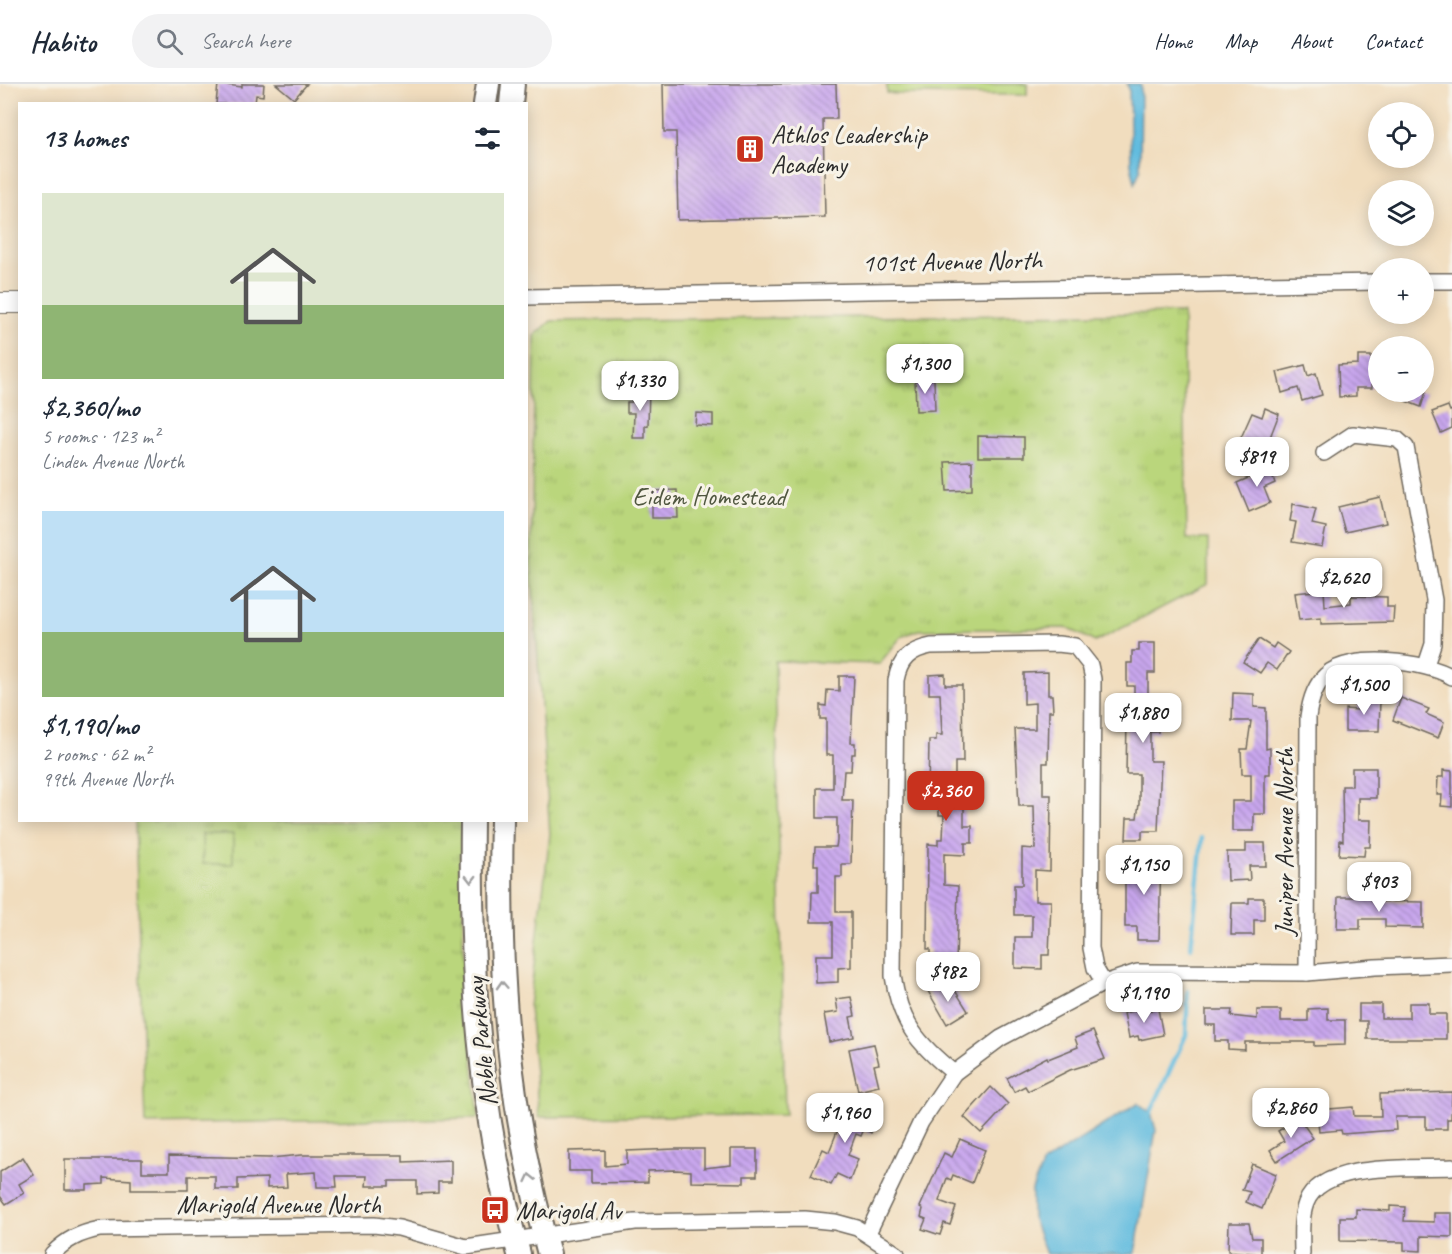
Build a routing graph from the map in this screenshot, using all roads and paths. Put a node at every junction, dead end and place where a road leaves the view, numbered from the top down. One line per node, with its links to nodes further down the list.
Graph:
1 (488, 84): 3 (main road)
2 (513, 84): 4 (main road)
3 (485, 102)
4 (511, 102)
5 (1434, 281): 6 (street)
6 (1452, 281)
7 (1368, 282): 8 (street, 101st Avenue North)
8 (528, 297)
9 (0, 303): 10 (street)
10 (18, 303)
11 (1324, 453): 12 (street)
12 (1426, 665): 13 (street); 17 (street, Juniper Avenue North)
13 (1452, 677)
14 (472, 822): 23 (main road, Noble Parkway, one-way to 23)
15 (502, 822): 22 (main road, Noble Parkway, one-way to 15)
16 (1452, 964): 17 (street)
17 (1307, 973): 18 (street)
18 (1104, 983): 19 (street); 19 (street)
19 (954, 1073): 21 (street)
20 (1452, 1167): 26 (street)
21 (868, 1233): 22 (street, Marigold Avenue North); 25 (street, Marigold Avenue North)
22 (546, 1244): 23 (street, Marigold Avenue North)
23 (517, 1247): 24 (street, Marigold Avenue North)
24 (52, 1254)
25 (897, 1254)
26 (1302, 1254)

